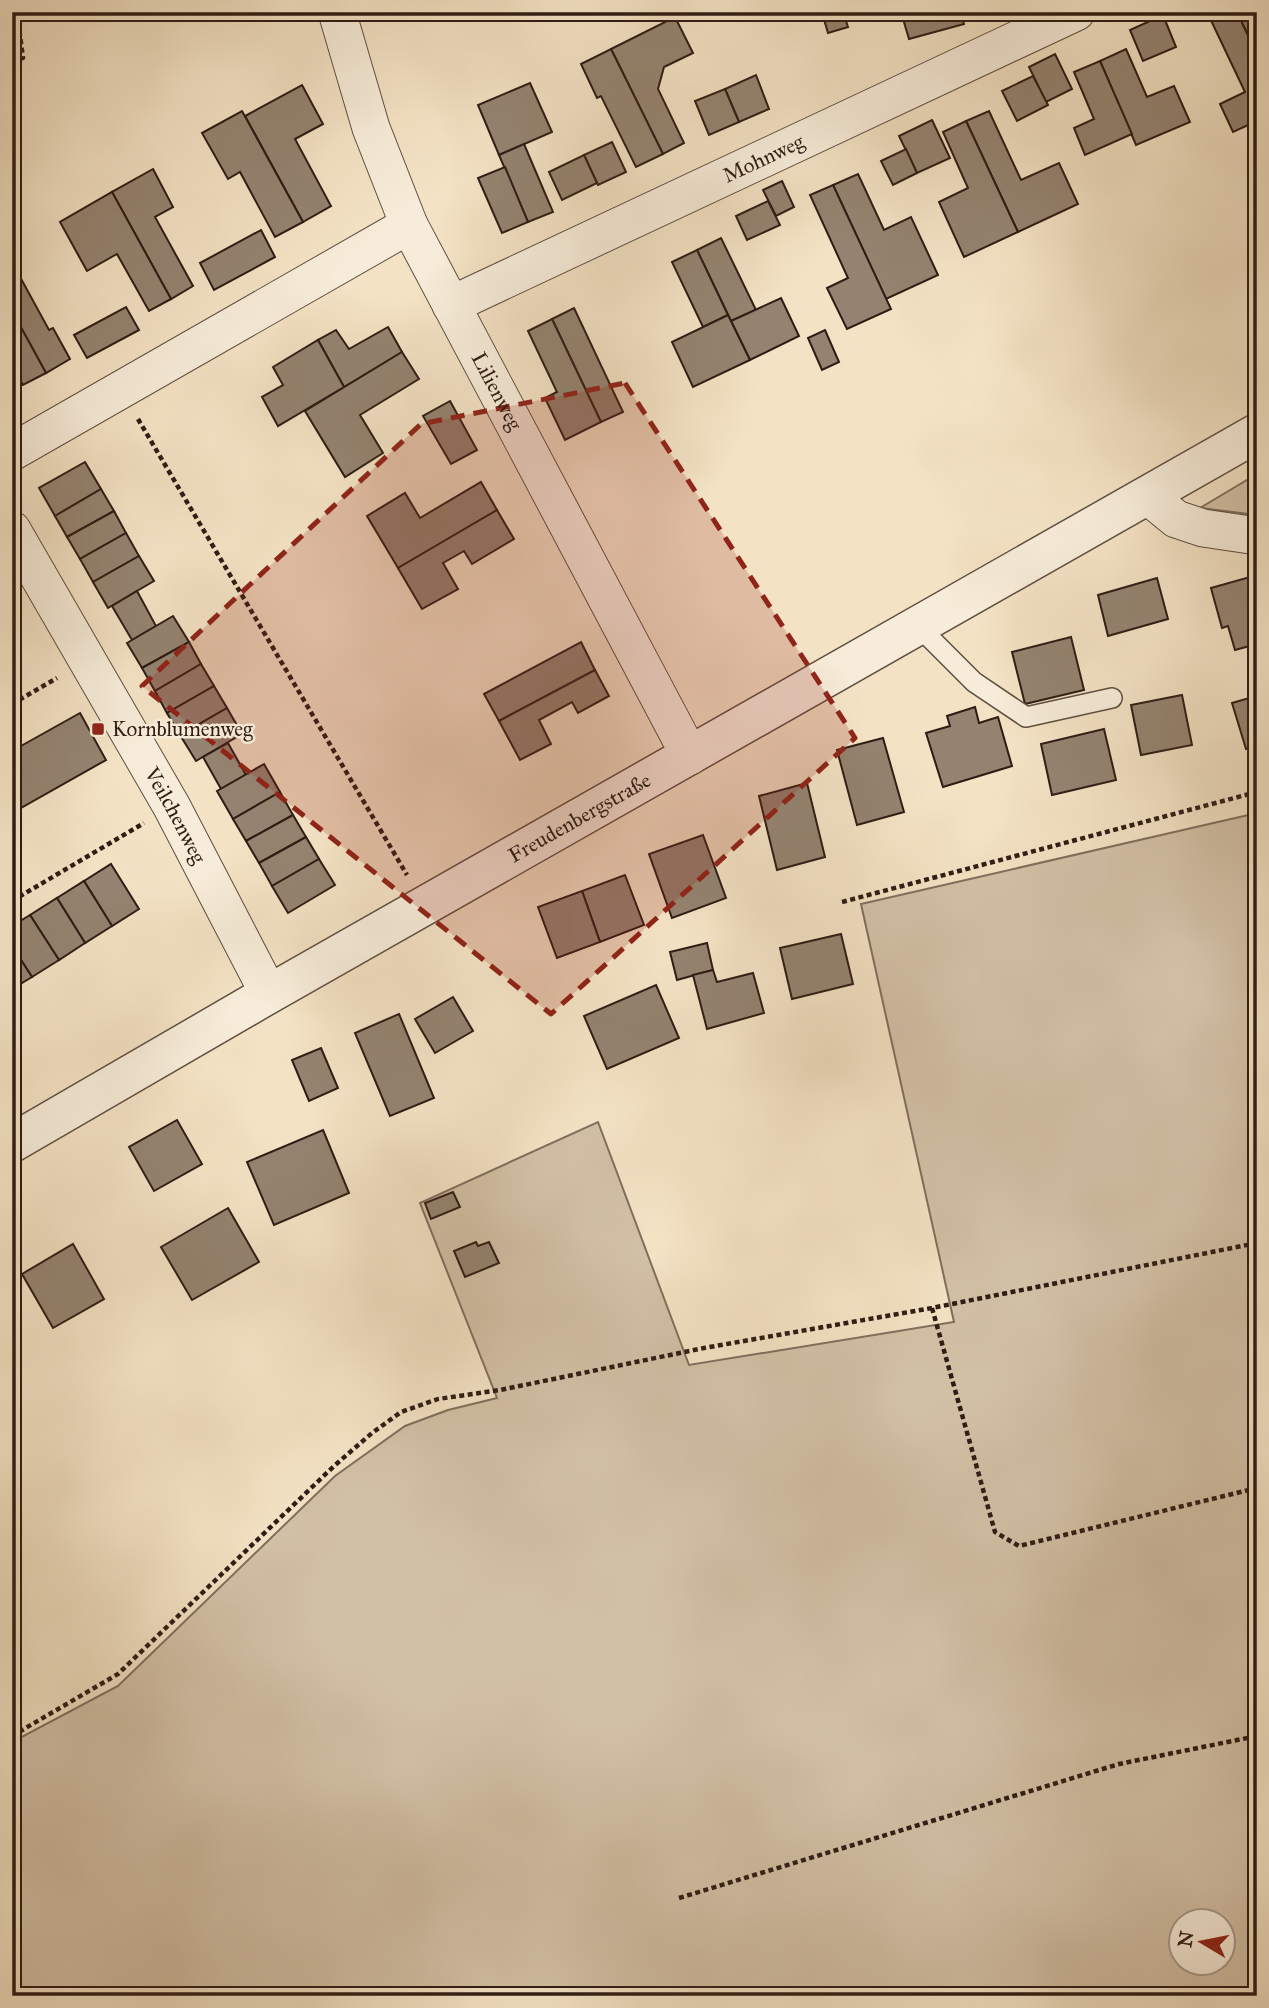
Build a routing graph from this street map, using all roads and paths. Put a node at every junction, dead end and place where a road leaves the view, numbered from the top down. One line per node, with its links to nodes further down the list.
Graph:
1 (17, 12): 4 (path)
2 (337, 12): 5 (street, Lilienweg)
3 (1076, 12): 6 (street, Mohnweg)
4 (12, 62)
5 (409, 225): 6 (street, Lilienweg); 7 (street)
6 (451, 305): 19 (street, Lilienweg)
7 (121, 391): 9 (street); 22 (path)
8 (1257, 433): 10 (street, Freudenbergstraße)
9 (12, 452)
10 (1148, 496): 12 (street); 13 (street, Freudenbergstraße)
11 (12, 530): 14 (street, Veilchenweg)
12 (1257, 536)
13 (917, 625): 17 (lane); 19 (street, Freudenbergstraße)
14 (87, 660): 18 (path); 21 (street, Veilchenweg)
15 (1257, 688): 16 (path)
16 (1256, 696)
17 (1112, 698)
18 (12, 704)
19 (690, 755): 25 (street, Freudenbergstraße)
20 (1257, 792): 24 (path)
21 (172, 807): 23 (path); 25 (street, Veilchenweg)
22 (399, 861)
23 (12, 901)
24 (842, 902)
25 (269, 994): 26 (street, Freudenbergstraße)
26 (12, 1143)
27 (1257, 1243): 28 (path)
28 (932, 1308): 29 (path); 31 (path)
29 (1257, 1488)
30 (1257, 1736): 32 (path)
31 (12, 1737)
32 (679, 1898)

